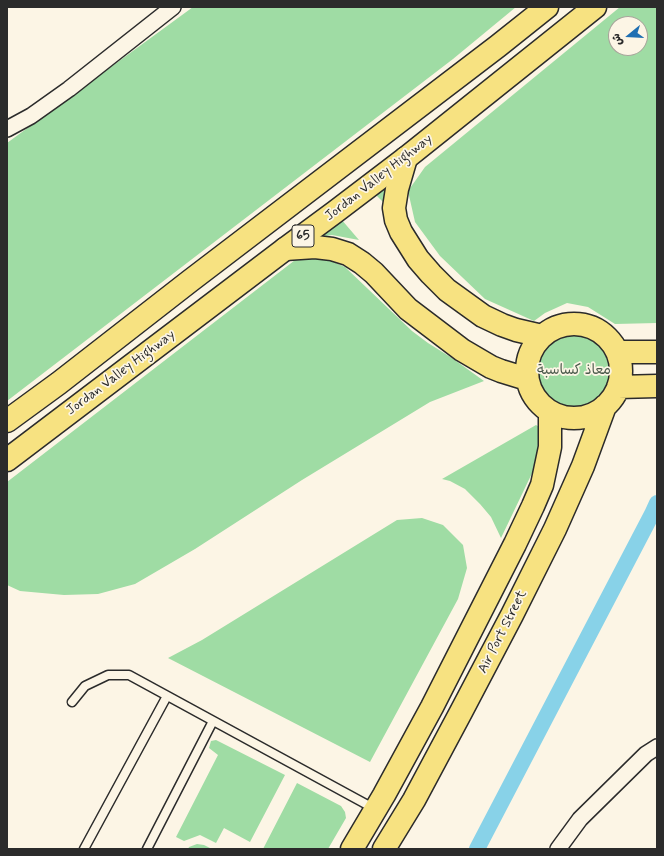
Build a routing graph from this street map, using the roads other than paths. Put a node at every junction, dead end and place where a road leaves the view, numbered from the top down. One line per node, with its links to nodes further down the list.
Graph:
1 (174, 7): 4 (street)
2 (547, 7): 15 (main road, Jordan Valley Highway / 65)
3 (595, 7): 5 (main road, Jordan Valley Highway / 65)
4 (7, 130)
5 (406, 158): 6 (main road, Jordan Valley Highway / 65); 7 (main road)
6 (285, 249): 10 (main road); 16 (main road, Jordan Valley Highway / 65)
7 (542, 336): 8 (main road); 10 (main road)
8 (617, 352): 9 (main road); 12 (main road)
9 (657, 352)
10 (527, 378): 14 (main road)
11 (657, 386): 12 (main road)
12 (618, 387): 13 (main road)
13 (605, 406): 14 (main road); 25 (main road, Air Port Street)
14 (550, 412): 21 (main road, Air Port Street)
15 (7, 421)
16 (7, 460)
17 (167, 696): 18 (lane); 19 (lane); 22 (lane)
18 (72, 702)
19 (213, 721): 21 (lane); 23 (lane)
20 (657, 747): 26 (street)
21 (375, 809): 24 (main road, Air Port Street)
22 (84, 849)
23 (147, 849)
24 (352, 849)
25 (384, 849)
26 (558, 849)

